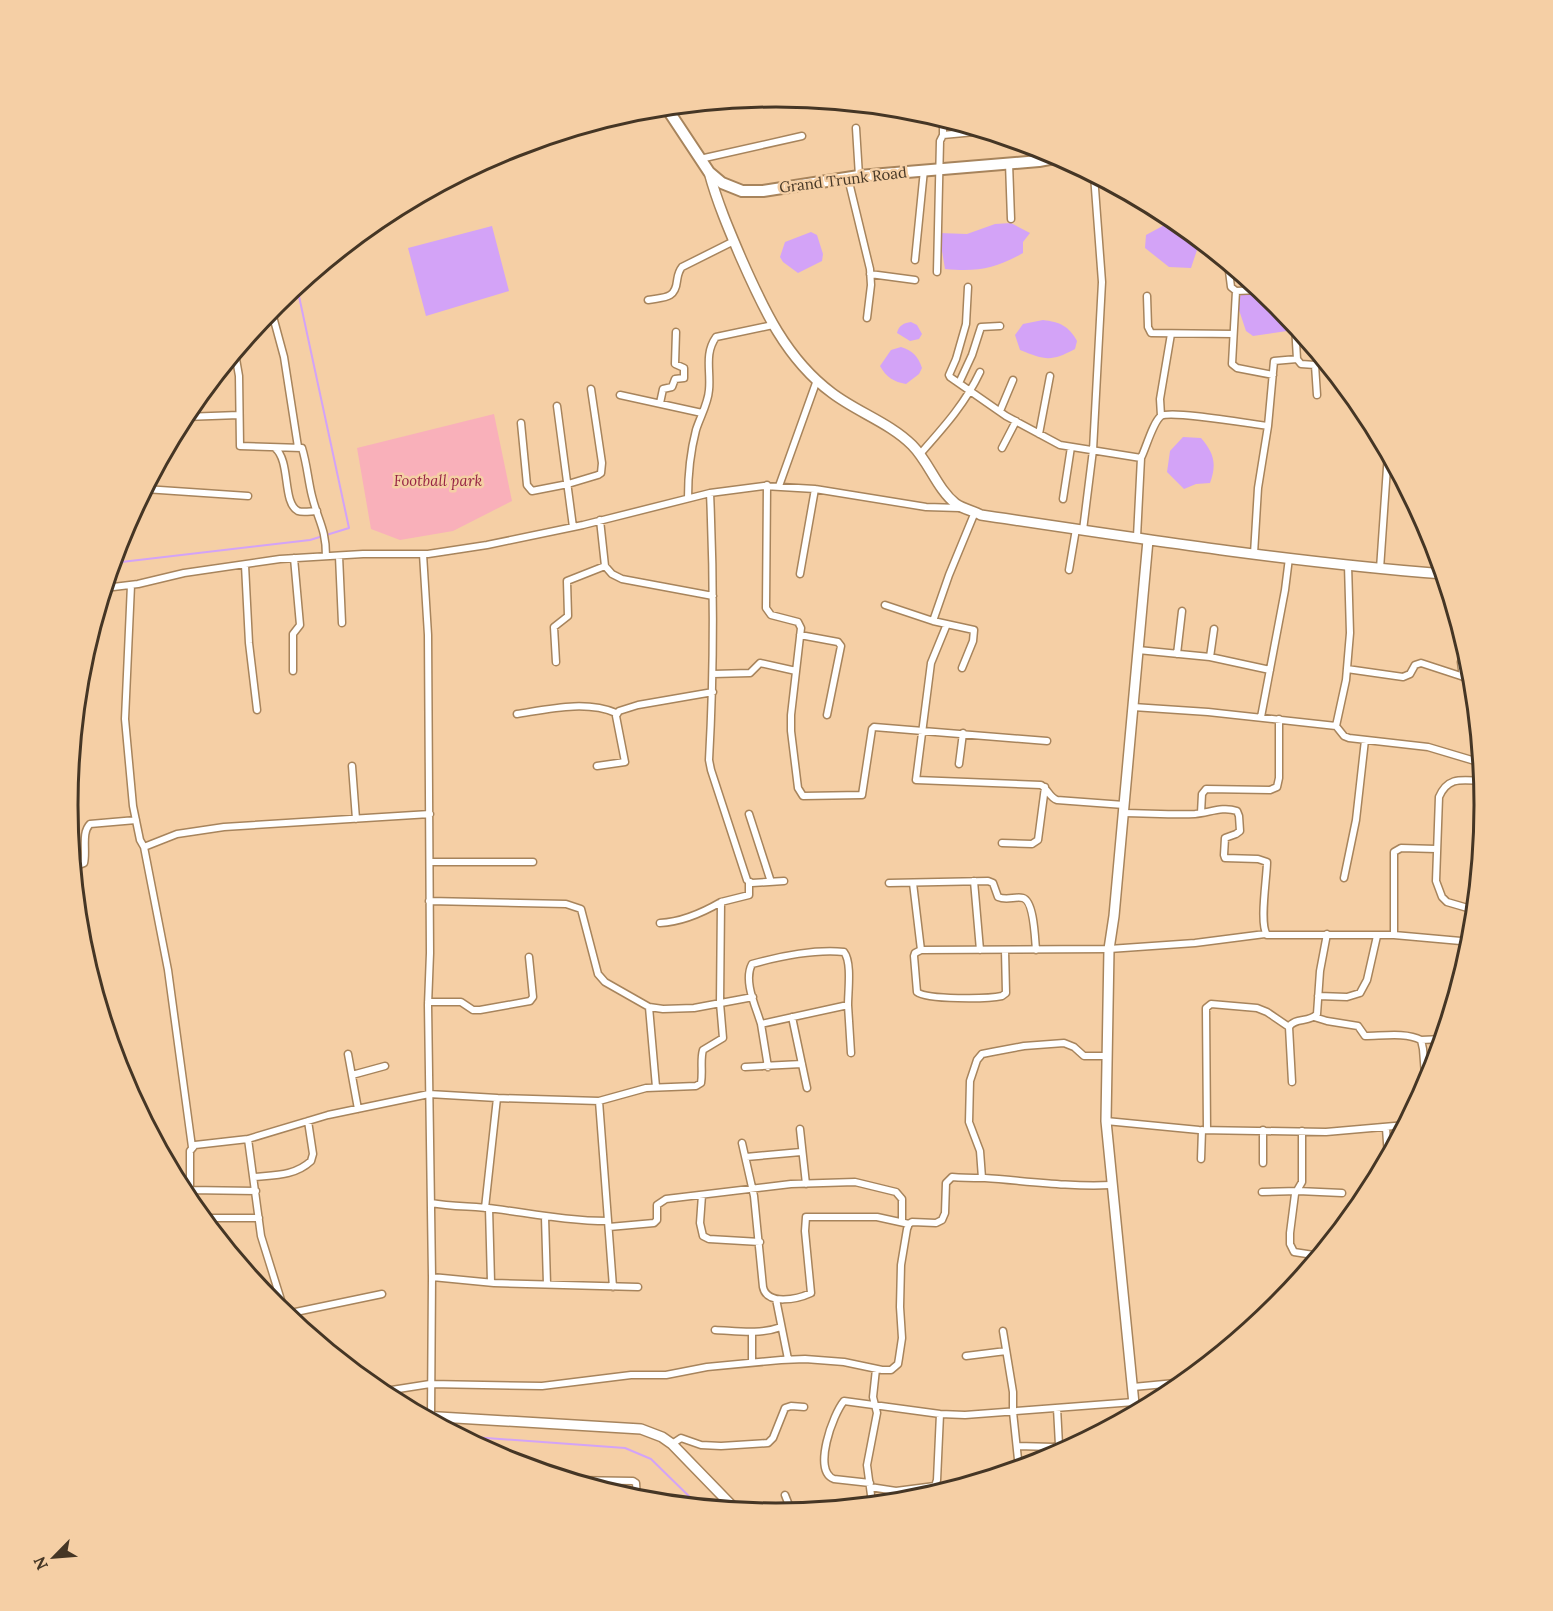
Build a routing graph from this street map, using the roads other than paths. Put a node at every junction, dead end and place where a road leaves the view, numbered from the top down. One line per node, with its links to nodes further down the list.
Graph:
1 (671, 115): 8 (main road, Grand Trunk Road)
2 (856, 128): 15 (street)
3 (943, 128): 5 (street)
4 (964, 133): 5 (street)
5 (943, 135): 12 (street)
6 (802, 136): 8 (street)
7 (1039, 158): 10 (street)
8 (700, 159): 14 (main road, Grand Trunk Road)
9 (1044, 160): 10 (main road, Grand Trunk Road)
10 (1039, 161): 11 (main road, Grand Trunk Road)
11 (1009, 163): 12 (main road, Grand Trunk Road); 17 (street)
12 (940, 168): 13 (main road, Grand Trunk Road); 20 (street)
13 (924, 170): 15 (main road, Grand Trunk Road); 19 (street)
14 (709, 172): 15 (main road, Grand Trunk Road); 18 (street)
15 (854, 177): 21 (street)
16 (1095, 184): 64 (street)
17 (1011, 219)
18 (734, 240): 28 (street); 31 (street)
19 (915, 260)
20 (937, 272)
21 (870, 274): 23 (street); 29 (street)
22 (1229, 274): 25 (street)
23 (915, 280)
24 (968, 287): 44 (street)
25 (1236, 291): 26 (street); 34 (street)
26 (1248, 291)
27 (1147, 296): 35 (street)
28 (648, 300)
29 (867, 318)
30 (274, 321): 61 (street)
31 (773, 325): 42 (street); 52 (street)
32 (1000, 326): 44 (street)
33 (676, 332): 49 (street)
34 (1233, 333): 35 (street); 40 (street)
35 (1171, 334): 54 (street)
36 (1296, 339): 37 (street)
37 (1297, 359): 40 (street); 48 (street)
38 (237, 362): 53 (street)
39 (980, 372): 46 (street)
40 (1273, 375): 58 (street)
41 (1050, 376): 59 (street)
42 (817, 380): 65 (street); 70 (street)
43 (1013, 380): 51 (street)
44 (959, 383): 46 (street)
45 (591, 389): 68 (street)
46 (971, 391): 51 (street); 65 (street)
47 (620, 395): 49 (street)
48 (1317, 395)
49 (660, 403): 52 (street)
50 (557, 406): 68 (street)
51 (1000, 411): 56 (street)
52 (702, 413): 75 (street)
53 (239, 415): 55 (street); 60 (street)
54 (1161, 416): 58 (street); 66 (street)
55 (196, 417)
56 (1016, 421): 59 (street); 63 (street)
57 (521, 423): 68 (street)
58 (1268, 426): 85 (street)
59 (1039, 434): 62 (street)
60 (274, 447): 61 (street); 77 (street)
61 (298, 447): 77 (street)
62 (1071, 447): 64 (street); 76 (street)
63 (1002, 448)
64 (1093, 450): 66 (street); 81 (street)
65 (920, 454): 78 (street)
66 (1141, 458): 82 (street)
67 (1387, 467): 93 (street)
68 (568, 484): 80 (street)
69 (767, 485): 70 (street); 73 (street); 106 (street)
70 (779, 486): 71 (street)
71 (815, 489): 78 (street); 96 (street)
72 (154, 490): 74 (street)
73 (710, 493): 75 (street); 99 (street)
74 (248, 496)
75 (688, 498): 79 (street)
76 (1063, 499)
77 (317, 510): 86 (street)
78 (972, 510): 81 (street); 102 (street)
79 (600, 520): 80 (street); 92 (street)
80 (573, 527): 84 (street)
81 (1080, 529): 82 (street); 94 (street)
82 (1137, 537): 83 (street)
83 (1148, 540): 85 (street); 107 (street)
84 (423, 554): 87 (street); 140 (street)
85 (1254, 554): 89 (street)
86 (326, 556): 87 (street); 88 (street)
87 (339, 556): 103 (street)
88 (294, 558): 90 (street); 115 (street)
89 (1289, 558): 91 (street); 114 (street)
90 (245, 565): 97 (street); 121 (street)
91 (1348, 565): 93 (street); 113 (street)
92 (605, 566): 99 (street); 110 (street)
93 (1380, 569): 95 (street)
94 (1069, 570)
95 (1435, 573)
96 (800, 574)
97 (131, 585): 98 (street); 143 (street)
98 (113, 587)
99 (713, 596): 117 (street)
100 (885, 605): 102 (street)
101 (1182, 611): 108 (street)
102 (933, 621): 104 (street)
103 (342, 623)
104 (947, 624): 111 (street); 128 (street)
105 (1214, 629): 109 (street)
106 (800, 635): 116 (street); 124 (street)
107 (1138, 650): 108 (street); 120 (street)
108 (1177, 654): 109 (street)
109 (1210, 657): 114 (street)
110 (556, 662)
111 (962, 668)
112 (1462, 668): 118 (street)
113 (1347, 669): 118 (street); 127 (street)
114 (1270, 670): 125 (street)
115 (293, 671)
116 (796, 671): 117 (street); 128 (street)
117 (713, 674): 119 (street)
118 (1463, 677)
119 (713, 692): 122 (street); 153 (street)
120 (1133, 707): 125 (street); 138 (street)
121 (257, 710)
122 (616, 713): 123 (street); 135 (street)
123 (517, 714)
124 (827, 715)
125 (1261, 717): 126 (street)
126 (1279, 719): 127 (street); 139 (street)
127 (1336, 726): 130 (street)
128 (922, 730): 129 (street); 137 (street)
129 (963, 733): 131 (street); 133 (street)
130 (1365, 740): 132 (street); 150 (street)
131 (1047, 741)
132 (1474, 761)
133 (959, 764)
134 (352, 766): 142 (street)
135 (597, 766)
136 (1474, 781): 146 (street)
137 (1045, 787): 138 (street); 144 (street)
138 (1124, 809): 139 (street); 166 (street)
139 (1201, 813): 161 (street)
140 (430, 814): 142 (street); 147 (street)
141 (749, 814): 154 (street)
142 (356, 819): 145 (street)
143 (136, 820): 145 (street); 149 (street)
144 (1002, 843)
145 (144, 847): 211 (street)
146 (1436, 849): 159 (street); 163 (street)
147 (429, 862): 148 (street); 157 (street)
148 (532, 862)
149 (80, 864)
150 (1344, 878)
151 (784, 881): 154 (street)
152 (974, 881): 155 (street); 168 (street); 170 (street)
153 (749, 882): 154 (street); 158 (street)
154 (771, 882)
155 (913, 883): 156 (street); 167 (street)
156 (889, 884)
157 (429, 901): 174 (street); 177 (street)
158 (721, 902): 160 (street); 175 (street)
159 (1467, 908)
160 (660, 923)
161 (1265, 934): 162 (street); 166 (street)
162 (1327, 934): 164 (street); 172 (street)
163 (1394, 935): 164 (street); 165 (street)
164 (1377, 936): 172 (street)
165 (1462, 941)
166 (1109, 949): 170 (street); 186 (street)
167 (921, 950): 168 (street); 169 (street)
168 (980, 950): 169 (street)
169 (1005, 950): 170 (street)
170 (1036, 950)
171 (529, 957): 174 (street)
172 (1318, 996): 179 (street)
173 (753, 997): 175 (street); 176 (street); 180 (street)
174 (428, 1002): 196 (street)
175 (720, 1003): 177 (street); 194 (street)
176 (848, 1005): 178 (street); 184 (street)
177 (649, 1007): 194 (street)
178 (792, 1017): 180 (street); 187 (street)
179 (1314, 1017): 181 (street); 183 (street)
180 (762, 1024): 190 (street)
181 (1289, 1027): 193 (street); 205 (street)
182 (1435, 1039): 183 (street)
183 (1421, 1040): 191 (street)
184 (851, 1053)
185 (348, 1054): 192 (street)
186 (1107, 1056): 201 (street); 217 (street)
187 (802, 1064): 190 (street); 195 (street)
188 (385, 1066): 192 (street)
189 (745, 1067): 190 (street)
190 (768, 1067)
191 (1424, 1067)
192 (352, 1075): 199 (street)
193 (1292, 1082)
194 (656, 1087): 198 (street)
195 (807, 1088)
196 (429, 1094): 197 (street); 199 (street); 228 (street)
197 (497, 1098): 198 (street); 229 (street)
198 (599, 1101): 234 (street)
199 (358, 1109): 200 (street)
200 (308, 1121): 208 (street); 216 (street)
201 (1106, 1121): 205 (street); 220 (street)
202 (1396, 1126): 203 (street)
203 (1386, 1128): 207 (street); 210 (street)
204 (800, 1129): 212 (street)
205 (1204, 1130): 206 (street); 214 (street)
206 (1263, 1130): 207 (street); 215 (street)
207 (1302, 1131): 224 (street)
208 (248, 1139): 211 (street); 216 (street)
209 (742, 1143): 213 (street)
210 (1387, 1144)
211 (192, 1147): 218 (street)
212 (801, 1152): 213 (street); 219 (street)
213 (746, 1157): 221 (street)
214 (1202, 1159)
215 (1263, 1163)
216 (254, 1177): 223 (street)
217 (982, 1178): 220 (street); 233 (street)
218 (189, 1183)
219 (806, 1184): 221 (street); 233 (street)
220 (1111, 1185): 257 (street)
221 (753, 1189): 227 (street); 235 (street)
222 (194, 1190): 223 (street)
223 (256, 1191): 232 (street)
224 (1298, 1191): 225 (street); 226 (street); 236 (street)
225 (1262, 1192)
226 (1342, 1192)
227 (702, 1195): 234 (street); 235 (street)
228 (430, 1203): 229 (street); 237 (street)
229 (487, 1208): 230 (street); 238 (street)
230 (545, 1217): 234 (street); 239 (street)
231 (213, 1218): 232 (street)
232 (259, 1218): 243 (street)
233 (905, 1223): 244 (street); 254 (street)
234 (609, 1224): 240 (street)
235 (760, 1242): 244 (street)
236 (1311, 1255)
237 (432, 1277): 238 (street); 255 (street)
238 (491, 1282): 239 (street)
239 (547, 1284): 240 (street)
240 (613, 1287): 241 (street)
241 (638, 1287)
242 (382, 1294): 245 (street)
243 (280, 1296)
244 (776, 1299): 246 (street)
245 (297, 1313)
246 (781, 1327): 249 (street); 252 (street)
247 (715, 1330): 249 (street)
248 (1003, 1331): 250 (street)
249 (752, 1333): 253 (street)
250 (1006, 1351): 251 (street); 264 (street)
251 (966, 1356)
252 (788, 1359): 253 (street); 254 (street)
253 (752, 1362): 255 (street)
254 (876, 1369): 261 (street)
255 (430, 1384): 258 (street); 263 (street)
256 (1168, 1384): 257 (street)
257 (1132, 1388): 259 (street)
258 (394, 1390)
259 (1134, 1402): 262 (street)
260 (804, 1407): 267 (street)
261 (876, 1407): 265 (street); 273 (street); 273 (street)
262 (1057, 1408): 264 (street); 268 (street)
263 (427, 1410)
264 (1013, 1412): 265 (street); 269 (street)
265 (940, 1414): 274 (street)
266 (440, 1417): 267 (street)
267 (672, 1444): 279 (street)
268 (1059, 1444)
269 (1017, 1446): 270 (street); 271 (street)
270 (1053, 1447)
271 (1019, 1460)
272 (598, 1480): 276 (street)
273 (870, 1485): 275 (street); 278 (street)
274 (935, 1486)
275 (921, 1489)
276 (636, 1490)
277 (785, 1495): 280 (street)
278 (870, 1498)
279 (729, 1503)
280 (788, 1504)

